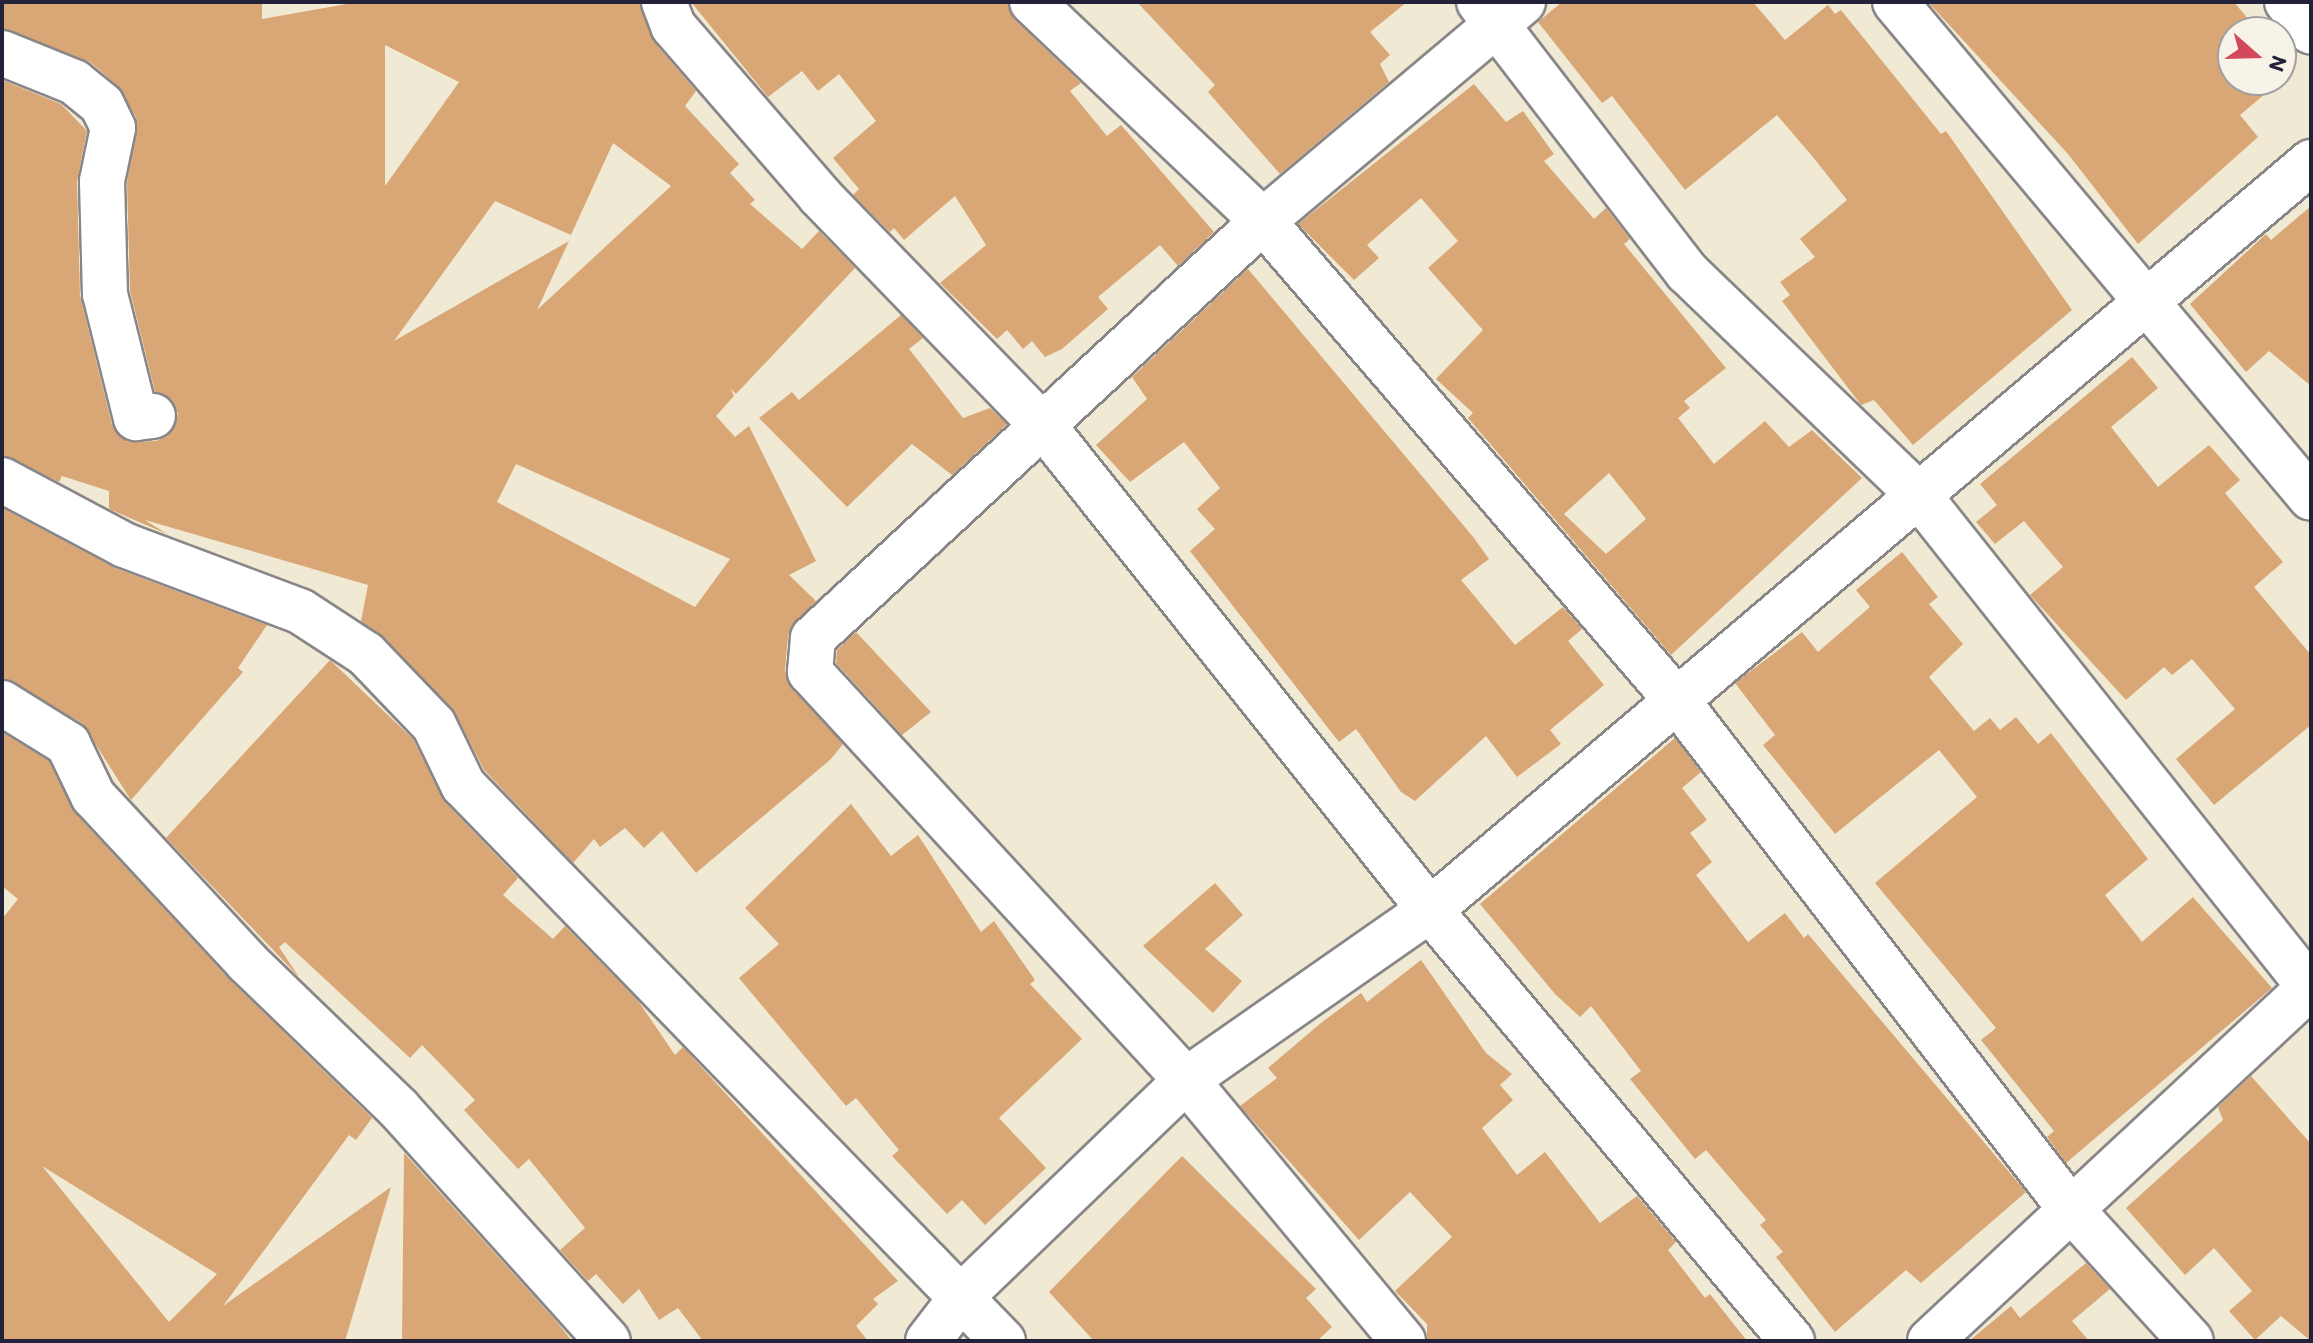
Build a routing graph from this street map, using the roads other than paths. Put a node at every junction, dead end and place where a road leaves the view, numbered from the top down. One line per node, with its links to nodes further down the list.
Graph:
1 (664, 2): 12 (street)
2 (1032, 2): 9 (street)
3 (1895, 2): 10 (street)
4 (2287, 2): 6 (street)
5 (1499, 9): 9 (street); 14 (street)
6 (2311, 32)
7 (2, 53): 11 (street)
8 (2311, 162): 10 (street)
9 (1263, 221): 12 (street); 17 (street)
10 (2144, 299): 14 (street); 15 (street)
11 (153, 416)
12 (1046, 429): 18 (street); 20 (street)
13 (2, 480): 22 (street)
14 (1916, 492): 17 (street); 19 (street)
15 (2311, 498)
16 (2, 703): 23 (street)
17 (1679, 703): 18 (street); 21 (street)
18 (1430, 910): 20 (street); 27 (street)
19 (2311, 988): 21 (street)
20 (1186, 1080): 22 (street); 26 (street)
21 (2069, 1207): 28 (street); 29 (street)
22 (964, 1294): 24 (street); 25 (street)
23 (608, 1341)
24 (928, 1341)
25 (1003, 1341)
26 (1403, 1341)
27 (1792, 1341)
28 (1930, 1341)
29 (2191, 1341)

